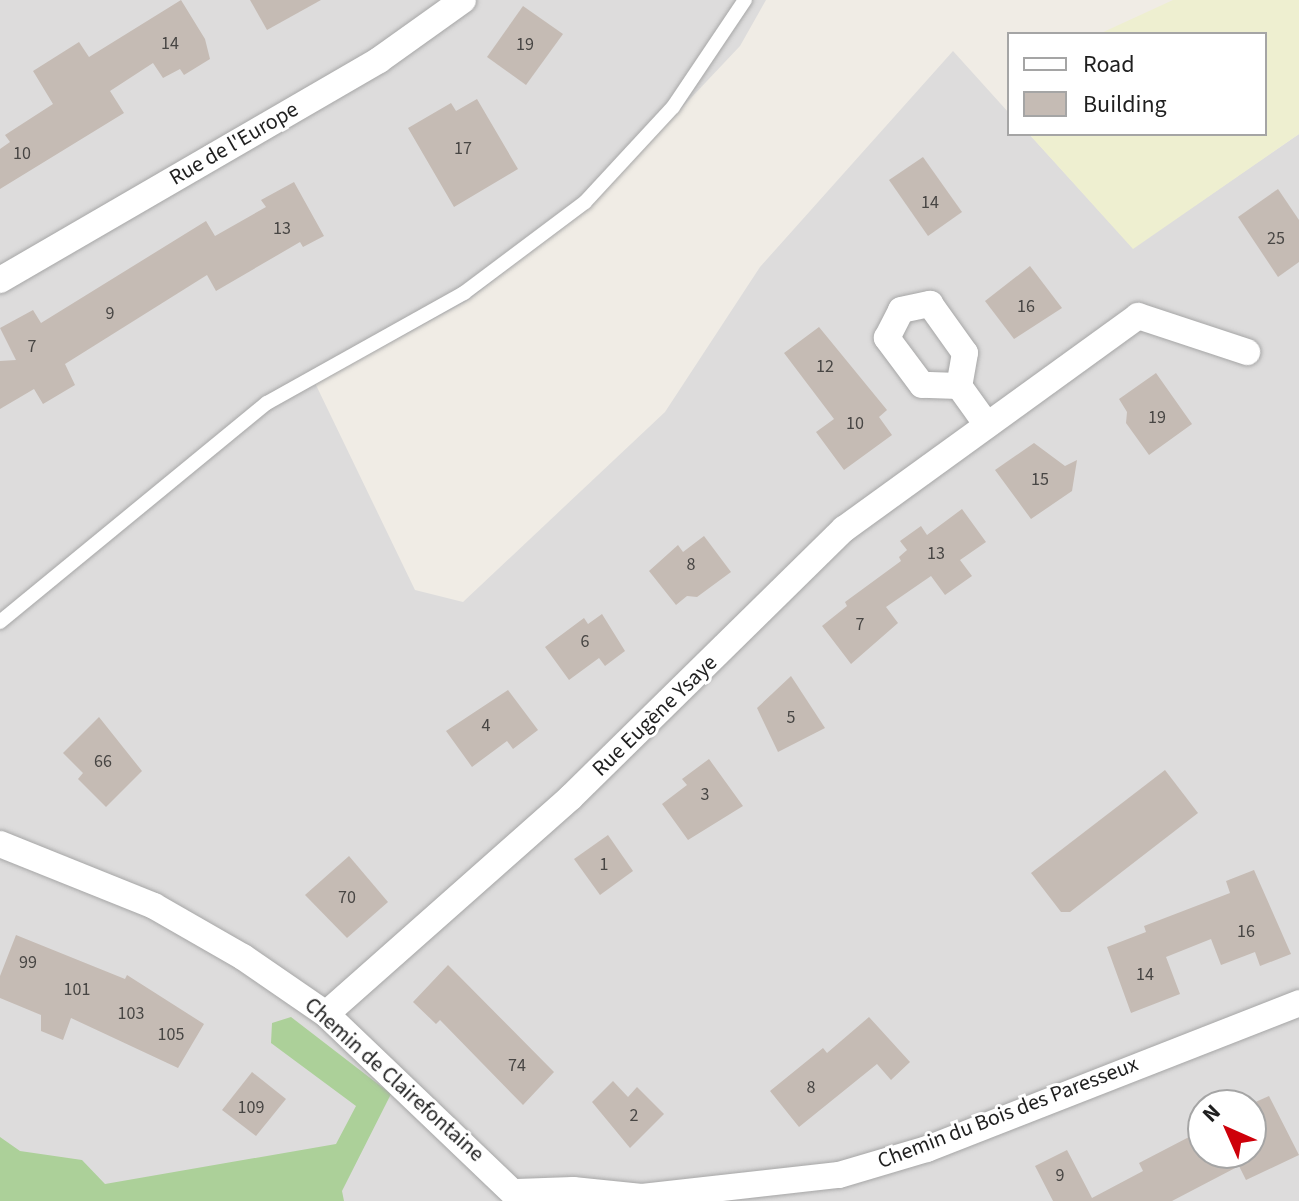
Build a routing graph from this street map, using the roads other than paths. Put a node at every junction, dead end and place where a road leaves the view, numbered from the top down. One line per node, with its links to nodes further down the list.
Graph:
1 (463, 0): 3 (street, Rue de l'Europe)
2 (745, 0): 7 (lane)
3 (0, 280)
4 (1247, 352): 6 (street, Rue Eugène Ysaye)
5 (959, 386): 6 (street)
6 (987, 425): 10 (street, Rue Eugène Ysaye)
7 (0, 622)
8 (0, 844): 10 (street, Chemin de Clairefontaine)
9 (1299, 1003): 11 (street, Chemin du Bois des Paresseux)
10 (326, 1014): 11 (street, Chemin de Clairefontaine)
11 (519, 1196)

